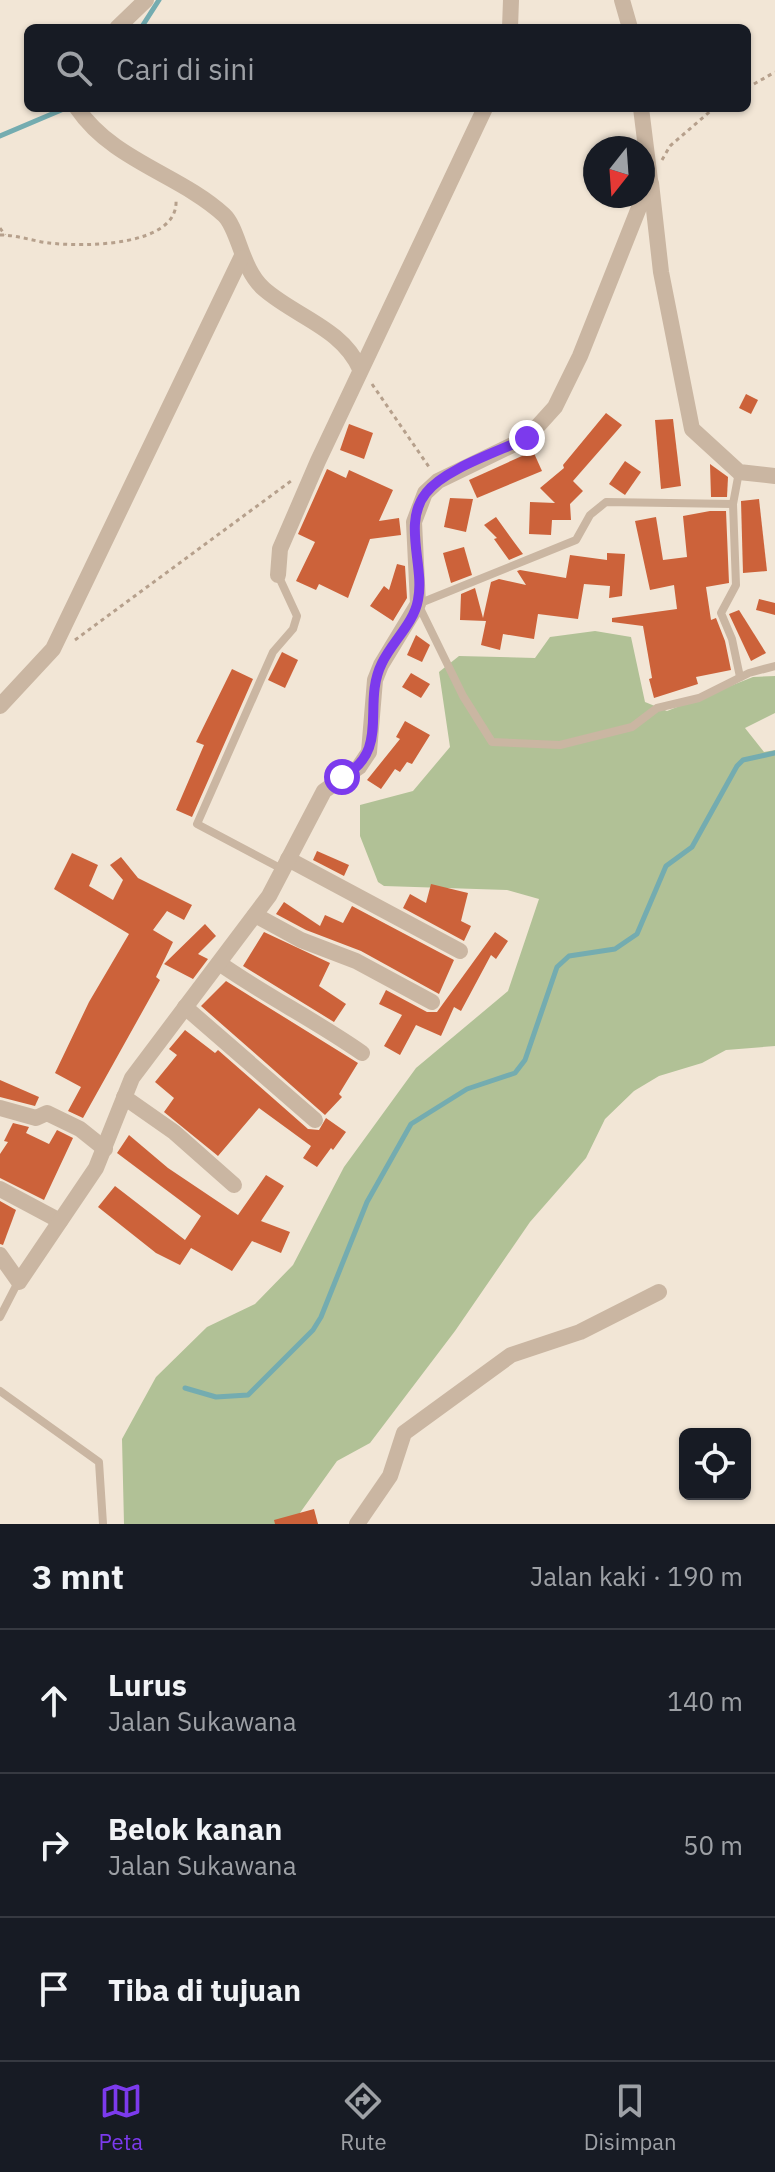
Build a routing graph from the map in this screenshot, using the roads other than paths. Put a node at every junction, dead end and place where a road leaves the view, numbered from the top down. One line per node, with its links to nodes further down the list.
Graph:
1 (146, 0): 5 (street)
2 (511, 0): 6 (street)
3 (622, 0): 7 (street)
4 (628, 0): 8 (street)
5 (121, 24)
6 (510, 24)
7 (630, 24)
8 (631, 24)
9 (80, 112): 15 (street)
10 (483, 112): 16 (street)
11 (642, 112): 12 (street)
12 (644, 136)
13 (639, 208): 21 (street)
14 (653, 208): 17 (street)
15 (241, 258): 16 (street); 24 (street)
16 (360, 369): 20 (street)
17 (739, 472): 18 (street); 19 (lane)
18 (775, 476)
19 (733, 504): 21 (lane); 23 (lane)
20 (278, 575): 25 (lane)
21 (418, 604): 23 (lane); 25 (street)
22 (775, 666): 23 (lane)
23 (740, 677)
24 (0, 706)
25 (285, 864): 26 (street); 27 (street)
26 (255, 915): 28 (street); 29 (street)
27 (460, 951)
28 (219, 963): 30 (street); 31 (street)
29 (432, 1002)
30 (185, 1007): 32 (street); 34 (street)
31 (362, 1053)
32 (124, 1097): 35 (street); 36 (street)
33 (0, 1108): 35 (street)
34 (315, 1120)
35 (105, 1149): 38 (street)
36 (234, 1185)
37 (0, 1189): 38 (street)
38 (60, 1221): 40 (street)
39 (0, 1255): 40 (street)
40 (19, 1282): 42 (lane)
41 (659, 1292): 45 (street)
42 (0, 1317)
43 (0, 1391): 44 (lane)
44 (103, 1524)
45 (357, 1524)

